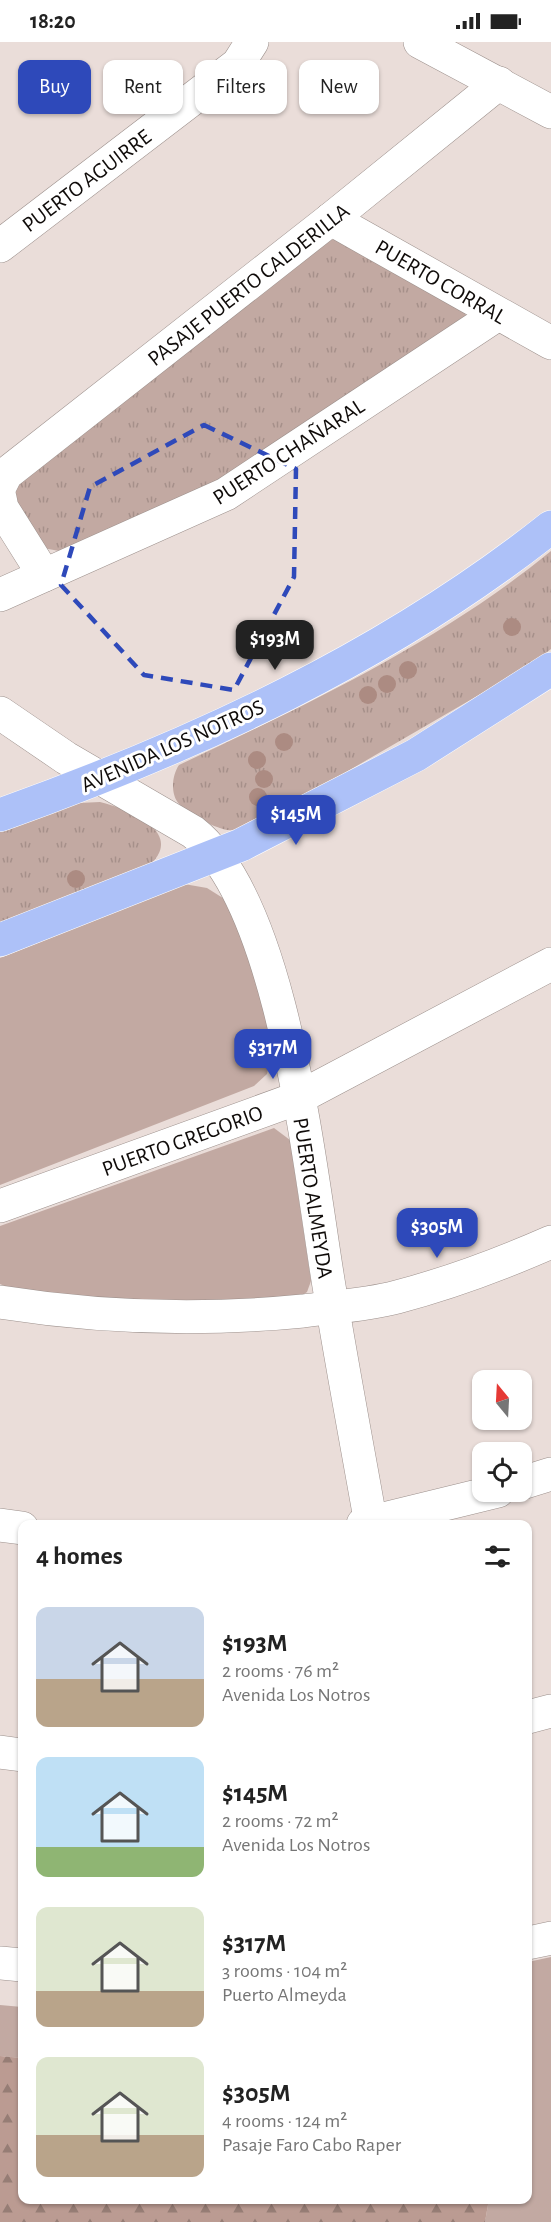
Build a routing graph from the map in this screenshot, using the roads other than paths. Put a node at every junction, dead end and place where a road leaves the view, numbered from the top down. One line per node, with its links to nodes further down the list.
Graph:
1 (252, 42): 6 (street, PUERTO AGUIRRE)
2 (420, 42): 3 (street)
3 (499, 83): 4 (street); 5 (street, PASAJE PUERTO CALDERILLA)
4 (551, 112)
5 (331, 219): 7 (street, PUERTO CORRAL); 9 (street, PASAJE PUERTO CALDERILLA)
6 (0, 246)
7 (498, 314): 8 (street, PUERTO CORRAL); 12 (street, PUERTO CHAÑARAL)
8 (551, 343)
9 (0, 486)
10 (0, 498): 12 (street)
11 (551, 527): 16 (main road, AVENIDA LOS NOTROS)
12 (44, 576): 13 (street, PUERTO CHAÑARAL)
13 (0, 595)
14 (551, 669): 18 (main road)
15 (0, 713): 16 (street, PUERTO ALMEYDA)
16 (102, 778): 17 (main road, AVENIDA LOS NOTROS); 18 (street, PUERTO ALMEYDA)
17 (0, 815)
18 (216, 856): 19 (main road); 21 (street, PUERTO ALMEYDA)
19 (0, 940)
20 (551, 964): 21 (street, PUERTO GREGORIO)
21 (298, 1098): 22 (street, PUERTO GREGORIO); 25 (street, PUERTO ALMEYDA)
22 (0, 1206)
23 (551, 1242): 25 (street)
24 (0, 1302): 25 (street)
25 (332, 1308): 29 (street, PUERTO ALMEYDA)
26 (551, 1474): 27 (street)
27 (532, 1480)
28 (472, 1498): 30 (street)
29 (367, 1520)
30 (384, 1520)
31 (0, 1525): 32 (street)
32 (18, 1527)
33 (551, 1711): 34 (street)
34 (532, 1716)
35 (0, 1752): 36 (street)
36 (18, 1754)
37 (551, 1938): 38 (street)
38 (532, 1942)
39 (0, 1963): 40 (street)
40 (18, 1965)

